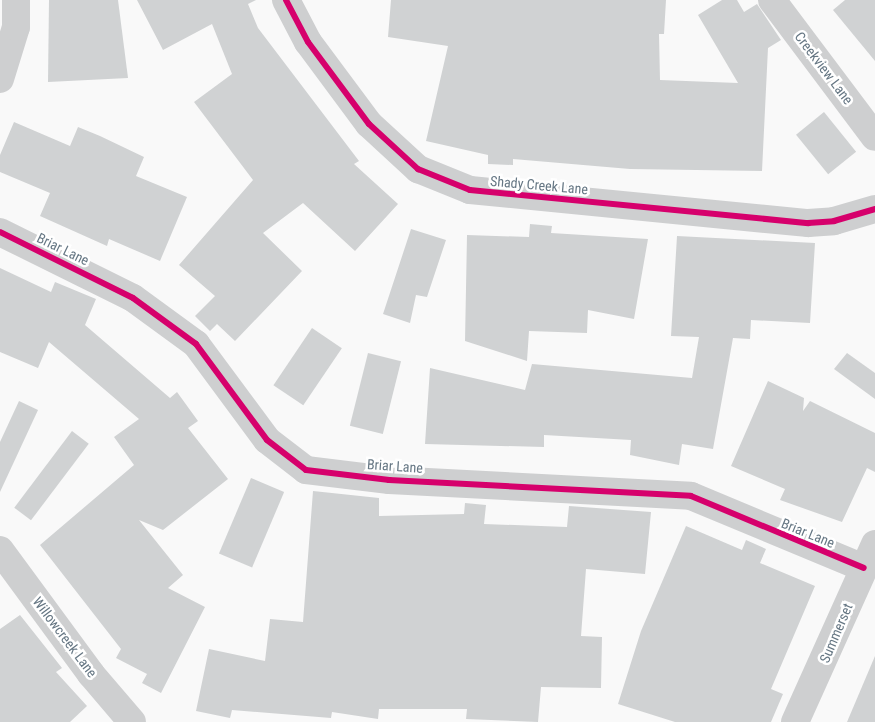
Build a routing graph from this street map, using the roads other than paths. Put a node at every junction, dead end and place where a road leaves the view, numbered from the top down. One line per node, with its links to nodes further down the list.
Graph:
1 (16, 0): 4 (street)
2 (286, 0): 6 (street, Shady Creek Lane)
3 (772, 0): 5 (street, Creekview Lane)
4 (0, 79)
5 (875, 137)
6 (875, 208)
7 (0, 232): 10 (street, Briar Lane)
8 (875, 544): 10 (street, Summerset)
9 (0, 550): 11 (street, Willowcreek Lane)
10 (864, 568): 12 (street, Summerset)
11 (132, 722)
12 (795, 722)

